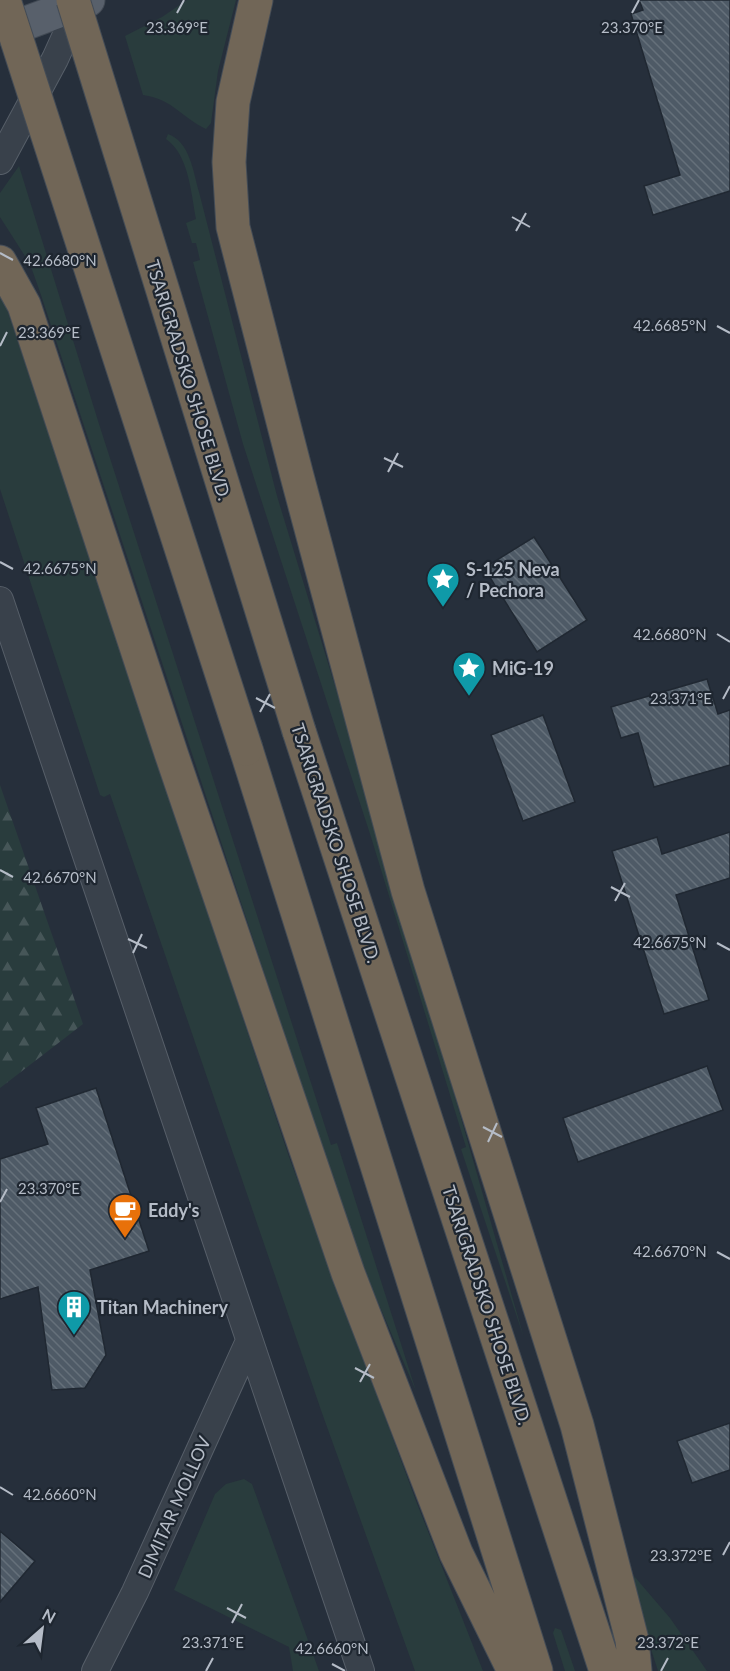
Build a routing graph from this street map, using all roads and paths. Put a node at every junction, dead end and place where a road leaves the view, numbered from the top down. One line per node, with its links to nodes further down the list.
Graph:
1 (4, 0): 12 (highway, bridge)
2 (256, 0): 14 (highway)
3 (80, 1): 4 (main road); 5 (street); 13 (highway, TSARIGRADSKO SHOSE BLVD., bridge)
4 (0, 28)
5 (0, 161)
6 (0, 262): 11 (highway)
7 (0, 600): 8 (street)
8 (249, 1341): 9 (street, DIMITAR MOLLOV); 10 (street)
9 (95, 1671)
10 (361, 1671)
11 (514, 1671)
12 (536, 1671)
13 (606, 1671)
14 (636, 1671)

